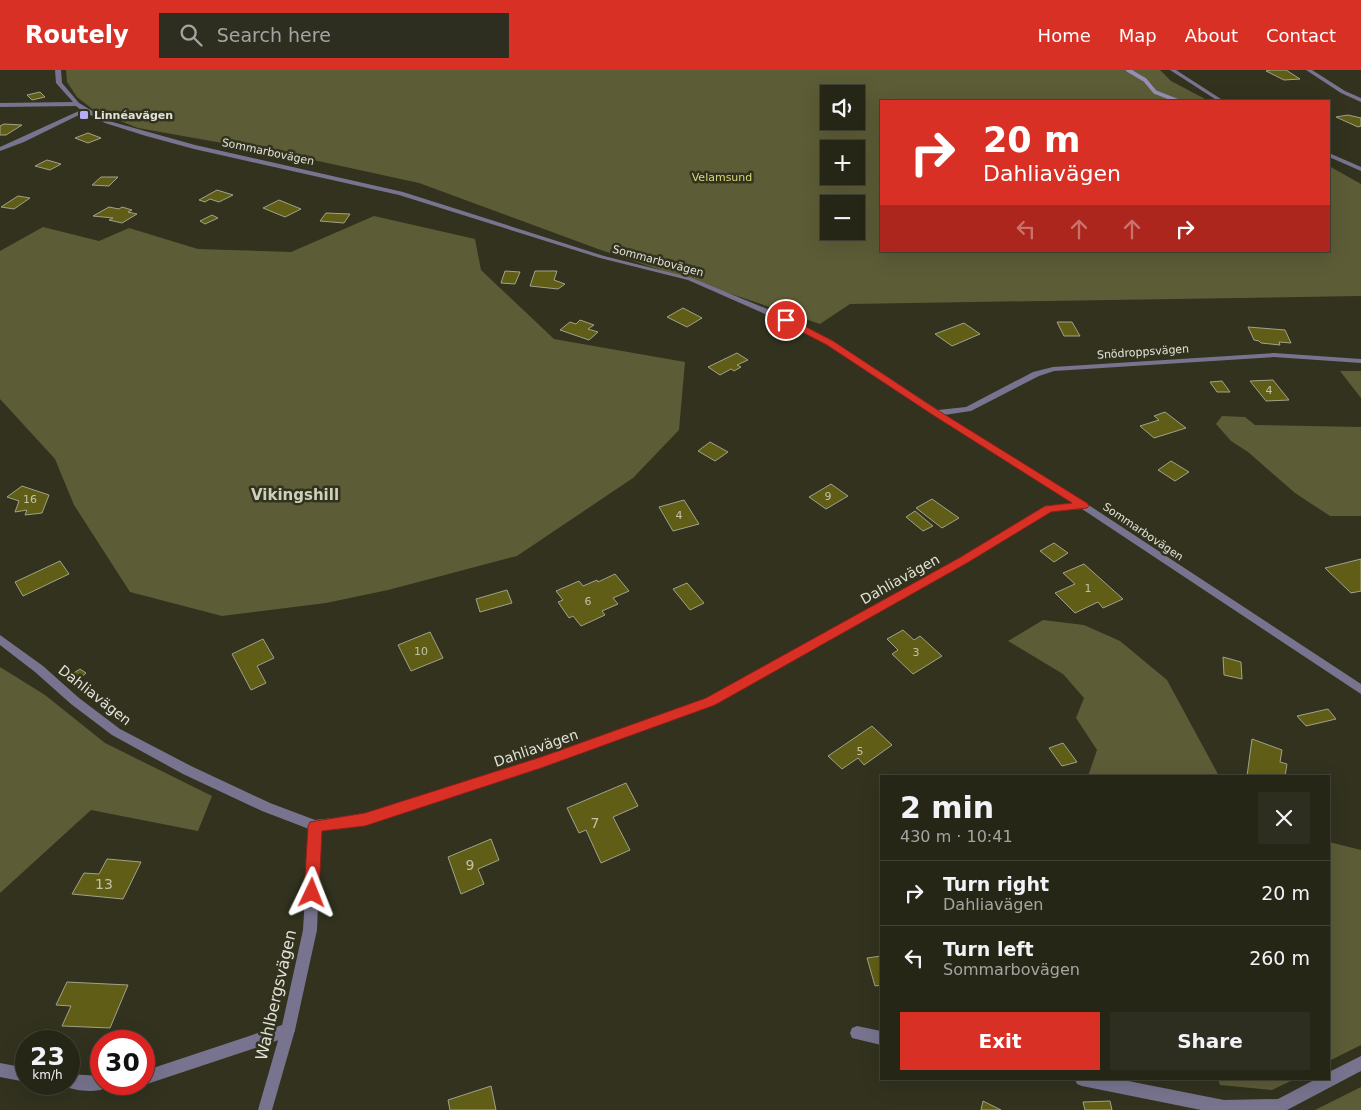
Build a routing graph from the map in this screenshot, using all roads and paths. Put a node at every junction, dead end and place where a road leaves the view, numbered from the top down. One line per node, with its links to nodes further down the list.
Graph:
1 (58, 70): 6 (street, Sommarbovägen)
2 (1173, 70): 4 (street)
3 (1309, 70): 5 (street)
4 (1219, 100)
5 (1361, 100)
6 (77, 104): 7 (street); 8 (street, Sommarbovägen)
7 (0, 105)
8 (85, 110): 9 (street); 13 (street, Sommarbovägen)
9 (0, 149)
10 (1330, 155): 11 (street)
11 (1361, 169)
12 (1361, 361): 13 (street, Snödroppsvägen)
13 (936, 413): 14 (street, Sommarbovägen)
14 (1084, 506): 16 (street, Sommarbovägen); 17 (street, Dahliavägen)
15 (0, 639): 17 (street, Dahliavägen)
16 (1361, 690)
17 (315, 826): 18 (street, Wahlbergsvägen)
18 (288, 1030): 24 (street); 28 (street, Wahlbergsvägen)
19 (857, 1034): 20 (street)
20 (880, 1038)
21 (1361, 1064): 27 (street)
22 (0, 1070): 23 (street)
23 (15, 1073)
24 (155, 1074)
25 (1087, 1080): 26 (street)
26 (1329, 1080)
27 (1330, 1080)
28 (265, 1110)

